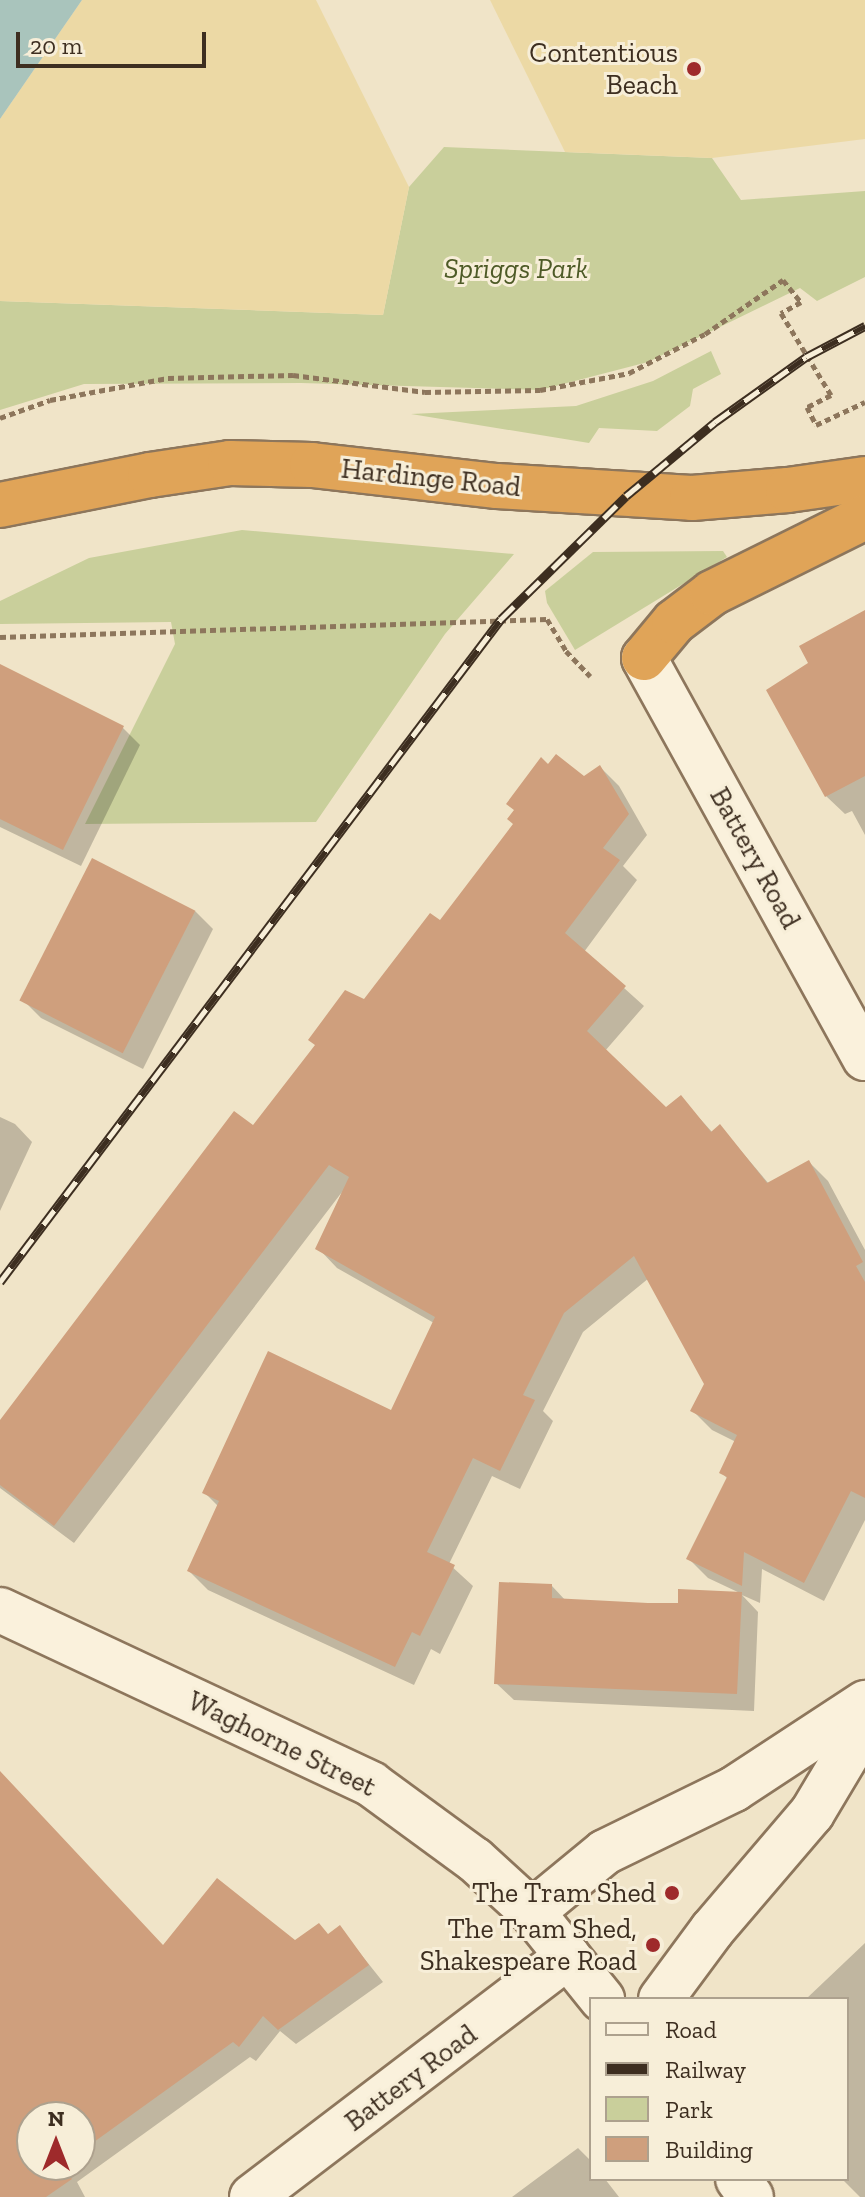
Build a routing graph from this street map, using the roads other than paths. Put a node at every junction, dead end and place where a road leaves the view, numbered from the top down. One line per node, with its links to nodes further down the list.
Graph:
1 (865, 479): 2 (highway, Hardinge Road)
2 (0, 505)
3 (865, 517): 4 (highway)
4 (644, 658): 5 (street, Battery Road)
5 (865, 1058)
6 (0, 1610): 9 (street, Waghorne Street)
7 (865, 1703): 9 (street)
8 (865, 1724): 12 (street)
9 (532, 1912): 10 (street, Waghorne Street)
10 (568, 1956): 11 (street, Waghorne Street); 13 (street, Battery Road)
11 (600, 1997)
12 (662, 1997)
13 (252, 2197)

